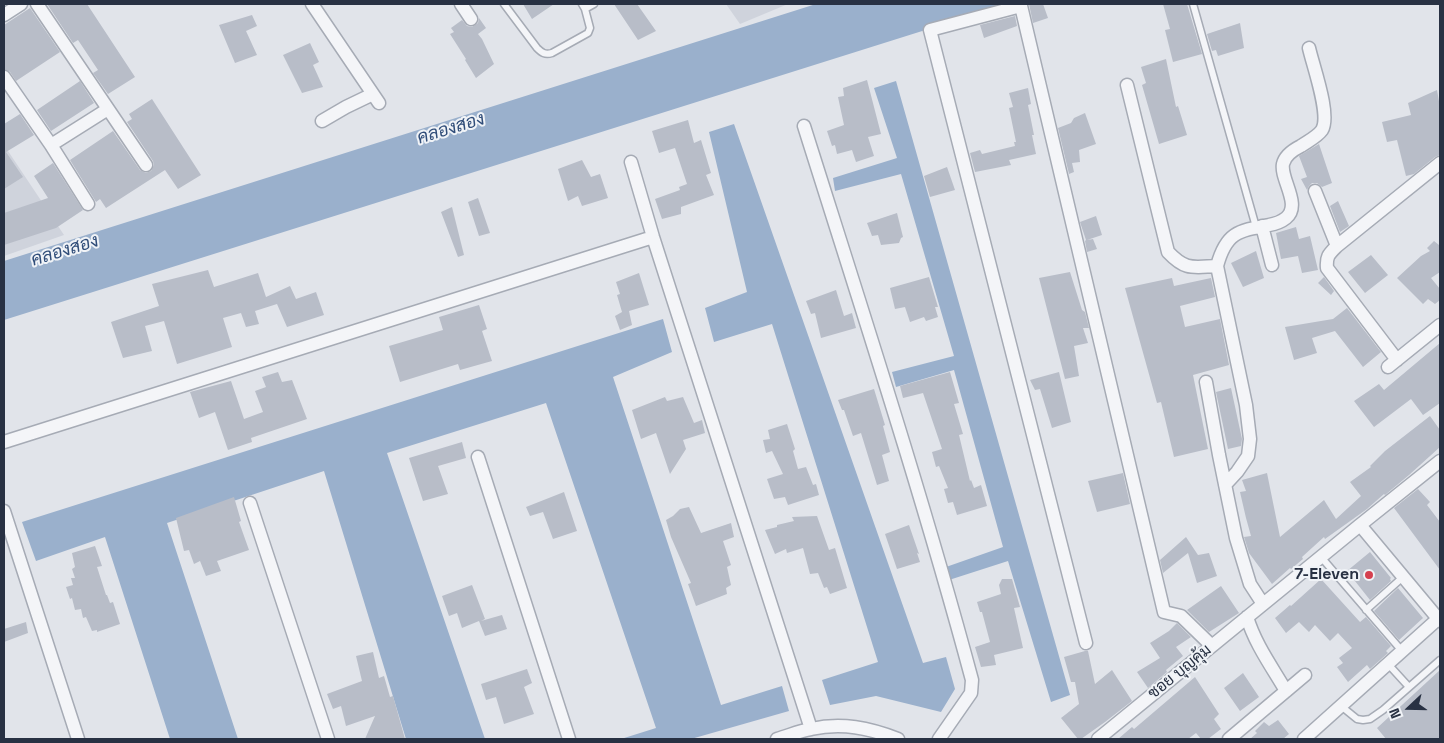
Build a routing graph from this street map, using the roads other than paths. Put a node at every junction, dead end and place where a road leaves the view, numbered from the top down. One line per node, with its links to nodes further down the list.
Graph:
1 (21, 4): 9 (street)
2 (37, 4): 14 (street)
3 (312, 4): 15 (street)
4 (461, 4): 10 (street)
5 (504, 4): 8 (lane)
6 (594, 4): 8 (lane)
7 (1194, 4): 23 (lane)
8 (583, 6)
9 (4, 15)
10 (471, 20)
11 (1309, 48): 23 (street)
12 (4, 77): 17 (street)
13 (1127, 86): 27 (street)
14 (108, 108): 17 (street); 19 (street)
15 (322, 122)
16 (804, 126): 53 (street)
17 (51, 144): 22 (street)
18 (631, 162): 24 (street)
19 (146, 164)
20 (1440, 164): 25 (street)
21 (1315, 191): 25 (street)
22 (88, 204)
23 (1259, 227): 26 (street); 27 (street)
24 (653, 237): 30 (street); 52 (street)
25 (1337, 246): 28 (street)
26 (1272, 265)
27 (1217, 266): 33 (street)
28 (1440, 325)
29 (1206, 382): 33 (street)
30 (4, 442)
31 (478, 457): 56 (street)
32 (1440, 461): 36 (street, ซอย บุญคุ้ม)
33 (1225, 486): 39 (street)
34 (250, 503): 55 (street)
35 (5, 515): 54 (street)
36 (1360, 525): 37 (street, ซอย บุญคุ้ม); 38 (street)
37 (1320, 557): 39 (street, ซอย บุญคุ้ม); 40 (lane)
38 (1403, 577): 40 (lane); 42 (street)
39 (1263, 604): 41 (street, ซอย บุญคุ้ม)
40 (1366, 610): 45 (lane)
41 (1247, 617): 44 (street, ซอย บุญคุ้ม); 50 (street)
42 (1440, 619): 45 (street)
43 (1086, 643): 44 (street)
44 (1212, 646): 59 (street, ซอย บุญคุ้ม)
45 (1402, 651): 47 (street)
46 (1440, 660): 49 (lane)
47 (1388, 664): 49 (lane); 51 (street)
48 (1305, 675): 50 (street)
49 (1409, 687): 51 (lane)
50 (1286, 691): 60 (street)
51 (1341, 706): 61 (street)
52 (811, 729): 57 (street); 58 (street)
53 (940, 738)
54 (78, 739)
55 (328, 739)
56 (569, 739)
57 (777, 739)
58 (898, 739)
59 (1098, 739)
60 (1230, 739)
61 (1304, 739)

